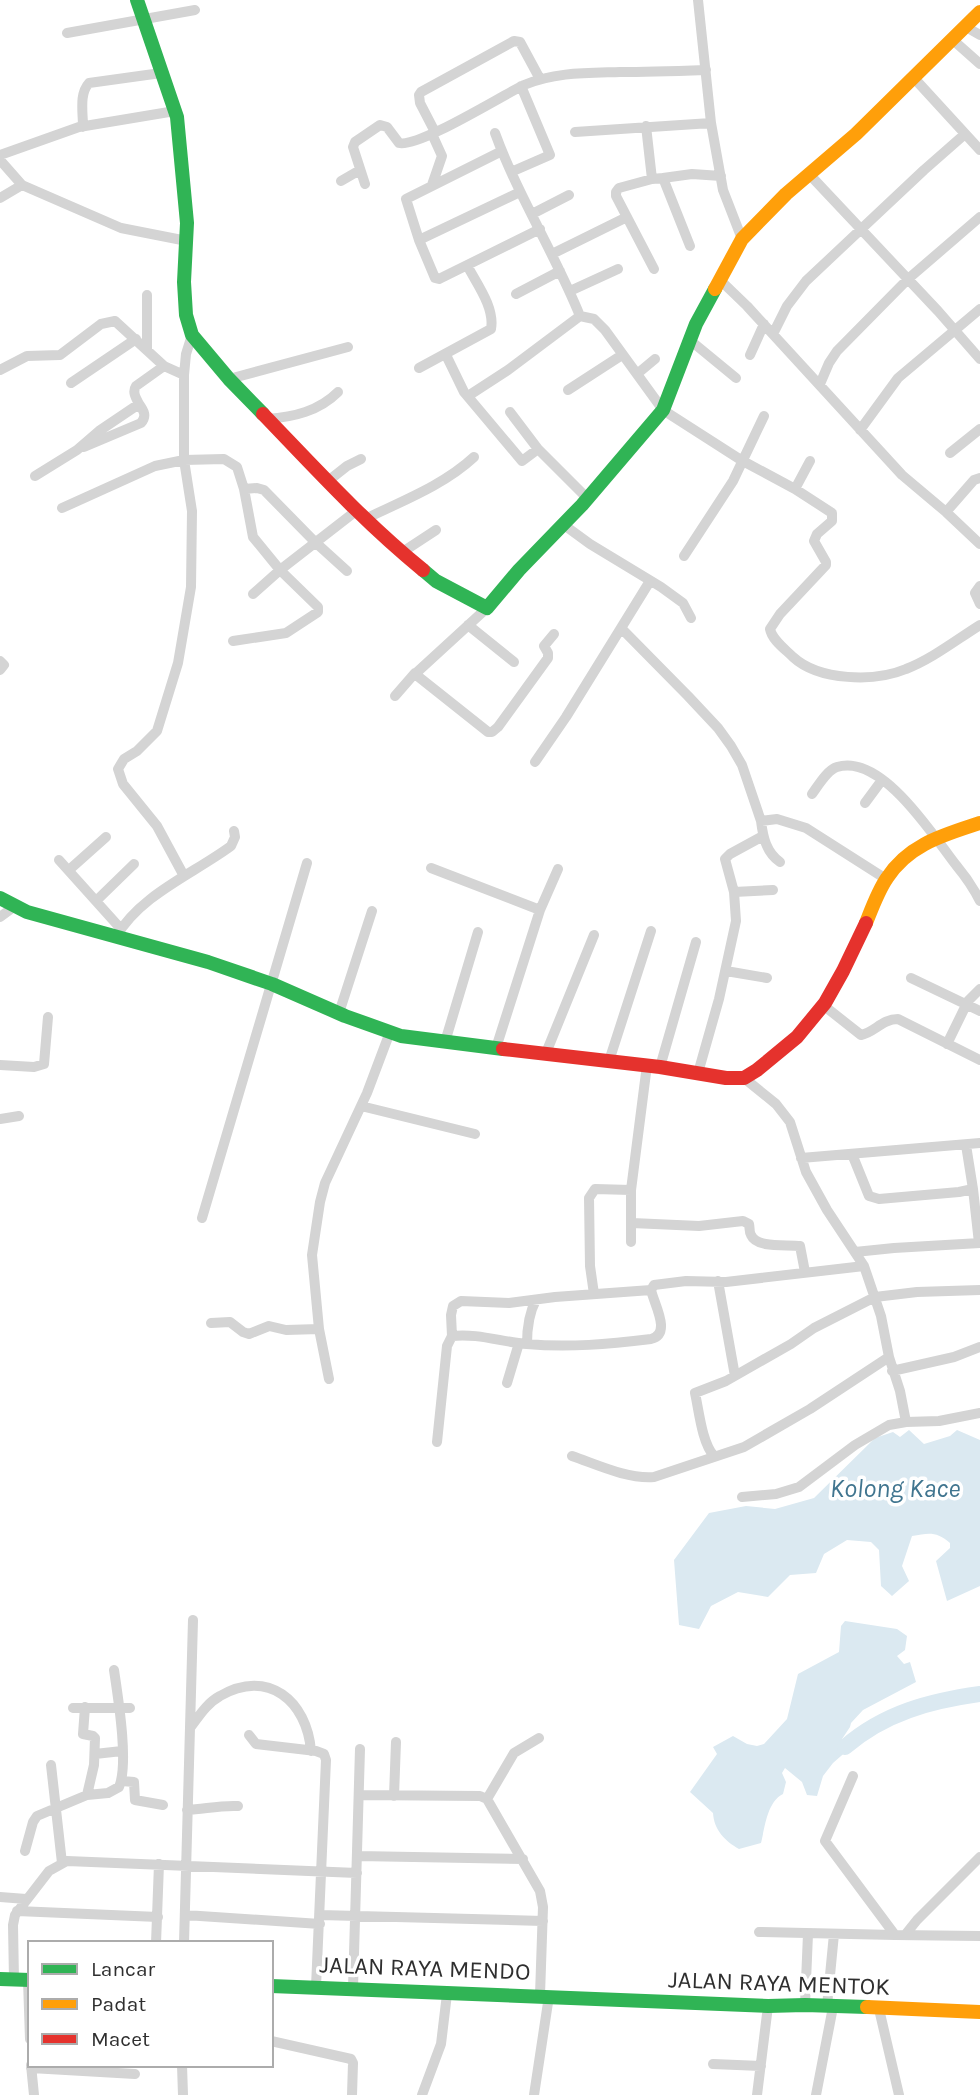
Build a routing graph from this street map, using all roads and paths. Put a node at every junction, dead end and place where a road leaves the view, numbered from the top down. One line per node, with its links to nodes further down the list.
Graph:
1 (137, 0): 5 (main road)
2 (698, 0): 11 (street)
3 (195, 10): 5 (street)
4 (980, 12): 6 (main road)
5 (143, 19): 7 (street); 12 (main road)
6 (966, 27): 8 (street); 9 (main road)
7 (68, 33)
8 (980, 35)
9 (953, 40): 10 (street); 13 (main road)
10 (980, 64)
11 (706, 70): 14 (street); 17 (street)
12 (161, 73): 16 (main road); 19 (street)
13 (914, 78): 23 (street); 31 (main road)
14 (540, 79): 15 (street); 21 (street)
15 (521, 86): 21 (street); 29 (street)
16 (174, 111): 19 (street); 49 (main road)
17 (711, 122): 18 (street); 32 (street)
18 (646, 126): 20 (street); 33 (street)
19 (83, 127): 27 (street)
20 (575, 132)
21 (433, 133): 26 (street); 28 (street)
22 (495, 133): 25 (street)
23 (965, 134): 24 (street); 46 (street)
24 (980, 150)
25 (502, 151): 29 (street); 30 (street)
26 (442, 156): 30 (street); 38 (street)
27 (0, 157): 37 (street)
28 (360, 170): 35 (street); 36 (street)
29 (511, 172): 39 (street)
30 (456, 174): 38 (street)
31 (809, 174): 46 (street); 47 (main road)
32 (721, 176): 34 (street); 47 (street)
33 (652, 178): 34 (street); 43 (street)
34 (663, 178): 50 (street)
35 (341, 181)
36 (365, 184)
37 (22, 185): 41 (street); 49 (street)
38 (432, 186): 48 (street)
39 (520, 192): 42 (street); 48 (street)
40 (569, 195): 42 (street)
41 (0, 198)
42 (532, 214): 45 (street)
43 (627, 217): 51 (street); 54 (street)
44 (980, 217): 57 (street)
45 (540, 229): 51 (street); 52 (street)
46 (861, 229): 57 (street); 65 (street)
47 (742, 239): 56 (main road)
48 (419, 240): 52 (street)
49 (187, 241): 66 (main road)
50 (690, 246)
51 (552, 254): 55 (street)
52 (468, 267): 71 (street)
53 (618, 269): 58 (street)
54 (654, 269)
55 (560, 271): 58 (street); 59 (street)
56 (719, 279): 63 (street); 68 (main road)
57 (908, 279): 64 (street); 84 (street)
58 (570, 291): 62 (street)
59 (516, 294)
60 (148, 295): 70 (street)
61 (980, 309): 64 (street)
62 (580, 317): 72 (street); 87 (street)
63 (764, 324): 65 (street); 73 (street)
64 (954, 330): 75 (street); 94 (street)
65 (773, 334): 84 (street)
66 (192, 335): 80 (street); 82 (main road)
67 (135, 339): 70 (street); 78 (street); 83 (street)
68 (691, 341): 81 (street); 89 (main road)
69 (348, 347): 82 (street)
70 (147, 349): 76 (street)
71 (446, 355): 77 (street); 87 (street)
72 (622, 355): 79 (street); 85 (street)
73 (750, 355)
74 (655, 359): 79 (street)
75 (980, 359)
76 (164, 366): 80 (street); 88 (street)
77 (419, 368)
78 (0, 370)
79 (637, 374): 89 (street)
80 (184, 375): 100 (street)
81 (736, 378)
82 (229, 379): 92 (main road)
83 (71, 383)
84 (820, 384): 94 (street)
85 (569, 390)
86 (338, 392): 92 (street)
87 (468, 396): 95 (street)
88 (139, 404): 96 (street); 96 (street)
89 (663, 410): 101 (street); 108 (main road)
90 (510, 412): 95 (street)
91 (764, 415): 101 (street)
92 (267, 419): 105 (main road)
93 (980, 429): 97 (street)
94 (860, 430): 110 (street)
95 (538, 449): 108 (street)
96 (77, 450): 103 (street)
97 (950, 453)
98 (474, 457): 111 (street)
99 (361, 459): 105 (street)
100 (184, 460): 106 (street); 109 (street); 153 (street)
101 (741, 460): 107 (street); 117 (street)
102 (810, 461): 107 (street)
103 (35, 476)
104 (980, 478): 110 (street)
105 (328, 481): 111 (main road)
106 (244, 489): 114 (street); 118 (street)
107 (795, 489): 127 (street)
108 (588, 499): 112 (main road)
109 (62, 508)
110 (946, 512): 115 (street)
111 (360, 515): 114 (street); 116 (main road)
112 (564, 525): 120 (street); 124 (main road)
113 (436, 530): 116 (street)
114 (315, 542): 118 (street); 119 (street)
115 (980, 544)
116 (401, 553): 124 (main road)
117 (684, 556)
118 (280, 570): 122 (street); 130 (street)
119 (347, 571)
120 (650, 581): 125 (street); 128 (street)
121 (980, 586): 123 (street)
122 (253, 594)
123 (980, 604)
124 (487, 608): 126 (street)
125 (691, 618)
126 (468, 625): 132 (street); 134 (street)
127 (980, 625)
128 (621, 628): 136 (street); 140 (street)
129 (554, 634): 134 (street)
130 (233, 641)
131 (0, 661): 133 (street)
132 (514, 662)
133 (0, 670)
134 (415, 673): 135 (street)
135 (395, 695)
136 (535, 762)
137 (882, 780): 138 (street); 139 (street); 145 (street)
138 (812, 794)
139 (865, 803)
140 (761, 821): 144 (street); 154 (street)
141 (980, 823): 145 (main road)
142 (234, 831): 153 (street)
143 (106, 836): 152 (street)
144 (763, 836): 147 (street); 156 (street)
145 (937, 836): 154 (main road); 159 (street)
146 (59, 860): 152 (street)
147 (780, 862)
148 (307, 863): 172 (street)
149 (134, 864): 158 (street)
150 (431, 868): 161 (street)
151 (558, 869): 161 (street)
152 (69, 870): 158 (street)
153 (184, 876): 166 (street)
154 (886, 879): 175 (main road)
155 (773, 890): 156 (street)
156 (734, 892): 169 (street)
157 (0, 898): 160 (main road)
158 (96, 901): 166 (street)
159 (980, 901)
160 (15, 906): 163 (street); 166 (main road)
161 (540, 910): 182 (street)
162 (372, 911): 177 (street)
163 (0, 917)
164 (652, 931): 185 (street)
165 (478, 932): 180 (street)
166 (118, 933): 172 (main road)
167 (594, 935): 183 (street)
168 (696, 942): 187 (street)
169 (726, 971): 170 (street); 188 (street)
170 (768, 978)
171 (911, 978): 174 (street)
172 (272, 984): 177 (main road); 200 (street)
173 (980, 989): 174 (street)
174 (966, 1004): 176 (street); 181 (street)
175 (823, 1005): 181 (street); 189 (main road)
176 (980, 1011)
177 (339, 1013): 179 (main road)
178 (48, 1017): 186 (street)
179 (390, 1032): 180 (main road); 190 (street)
180 (445, 1042): 182 (main road)
181 (947, 1044): 184 (street)
182 (496, 1048): 183 (main road)
183 (546, 1053): 185 (main road)
184 (980, 1060)
185 (609, 1061): 187 (main road)
186 (0, 1065)
187 (654, 1066): 188 (main road); 199 (street)
188 (698, 1073): 189 (main road)
189 (744, 1078): 197 (street)
190 (361, 1106): 193 (street); 214 (street)
191 (19, 1116): 192 (street)
192 (0, 1119)
193 (475, 1134)
194 (980, 1143): 195 (street)
195 (966, 1145): 196 (street); 198 (street)
196 (852, 1154): 197 (street); 198 (street)
197 (801, 1158): 204 (street)
198 (974, 1189): 203 (street)
199 (631, 1190): 201 (street); 210 (street)
200 (202, 1218)
201 (632, 1223): 202 (street); 206 (street)
202 (631, 1242)
203 (979, 1243): 204 (street)
204 (855, 1252): 205 (street)
205 (864, 1266): 206 (street); 211 (street)
206 (805, 1272): 207 (street)
207 (718, 1281): 208 (street); 220 (street)
208 (651, 1290): 210 (street); 216 (street)
209 (980, 1290): 211 (street)
210 (594, 1294): 212 (street)
211 (875, 1297): 218 (street); 220 (street)
212 (536, 1300): 215 (street); 216 (street)
213 (211, 1323): 214 (street)
214 (319, 1329): 221 (street)
215 (452, 1336): 216 (street); 225 (street)
216 (523, 1344): 222 (street)
217 (980, 1347): 219 (street)
218 (889, 1357): 219 (street); 227 (street)
219 (892, 1371): 224 (street)
220 (735, 1376): 227 (street)
221 (329, 1379)
222 (508, 1383)
223 (980, 1413): 224 (street)
224 (906, 1422): 228 (street)
225 (437, 1442)
226 (572, 1456): 227 (street)
227 (714, 1456)
228 (742, 1497)
229 (193, 1620): 234 (street)
230 (114, 1670): 233 (street)
231 (85, 1707): 232 (street); 233 (street); 241 (street)
232 (73, 1708)
233 (125, 1708): 239 (street)
234 (190, 1728): 240 (street); 252 (street)
235 (249, 1735): 240 (street)
236 (539, 1738): 248 (street)
237 (396, 1742): 247 (street)
238 (360, 1749): 246 (street)
239 (122, 1751): 241 (street); 244 (street)
240 (311, 1751): 260 (street)
241 (95, 1754): 245 (street)
242 (51, 1765): 251 (street)
243 (853, 1776): 273 (street)
244 (122, 1781): 245 (street); 249 (street)
245 (87, 1795): 251 (street)
246 (359, 1796): 247 (street); 254 (street)
247 (394, 1796): 248 (street)
248 (487, 1799): 256 (street)
249 (163, 1805)
250 (238, 1806): 252 (street)
251 (56, 1807): 253 (street); 257 (street)
252 (187, 1810): 259 (street)
253 (25, 1851)
254 (358, 1856): 256 (street); 261 (street)
255 (980, 1857): 273 (street)
256 (523, 1859): 269 (street)
257 (62, 1863): 258 (street); 263 (street)
258 (159, 1864): 259 (street); 267 (street)
259 (185, 1866): 260 (street); 265 (street)
260 (321, 1872): 261 (street); 268 (street)
261 (357, 1873): 266 (street)
262 (0, 1898): 263 (street)
263 (26, 1899): 264 (street)
264 (17, 1911): 267 (street); 277 (street)
265 (185, 1915): 268 (street); 276 (street)
266 (356, 1916): 268 (street); 269 (street); 280 (street)
267 (158, 1917): 275 (street)
268 (320, 1919): 279 (street)
269 (543, 1921): 282 (street)
270 (758, 1932): 271 (street)
271 (808, 1934): 272 (street); 284 (street)
272 (834, 1934): 273 (street); 286 (street)
273 (900, 1935): 274 (street)
274 (980, 1936)
275 (156, 1941)
276 (184, 1941)
277 (18, 1980): 289 (street)
278 (273, 1986): 279 (main road, JALAN RAYA MENDO)
279 (316, 1987): 280 (main road, JALAN RAYA MENDO)
280 (353, 1988): 281 (main road, JALAN RAYA MENDO)
281 (447, 1994): 282 (main road, JALAN RAYA MENDO); 299 (street)
282 (545, 1996): 283 (main road, JALAN RAYA MENDO); 300 (street)
283 (577, 1997): 285 (main road, JALAN RAYA MENTOK)
284 (805, 2005): 285 (main road, JALAN RAYA MENTOK); 286 (main road, JALAN RAYA MENTOK)
285 (768, 2006): 292 (street)
286 (830, 2006): 287 (main road, JALAN RAYA MENTOK); 302 (street)
287 (879, 2009): 288 (main road, JALAN RAYA MENTOK); 303 (street)
288 (980, 2012)
289 (28, 2029)
290 (273, 2041): 298 (street)
291 (713, 2064): 292 (street)
292 (761, 2066): 301 (street)
293 (31, 2067): 295 (street); 296 (street)
294 (182, 2067): 297 (street)
295 (135, 2074)
296 (34, 2095)
297 (183, 2095)
298 (352, 2095)
299 (422, 2095)
300 (534, 2095)
301 (757, 2095)
302 (816, 2095)
303 (899, 2095)

